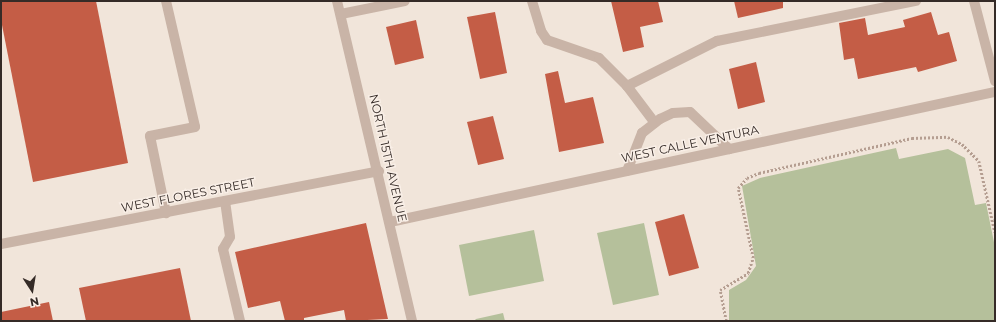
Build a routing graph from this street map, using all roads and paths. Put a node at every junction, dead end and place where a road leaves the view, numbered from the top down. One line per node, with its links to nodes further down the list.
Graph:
1 (166, 1): 16 (street)
2 (337, 1): 7 (street, NORTH 15TH AVENUE)
3 (405, 1): 7 (street)
4 (532, 1): 9 (street)
5 (916, 1): 9 (street)
6 (974, 1): 8 (street)
7 (340, 14): 13 (street, NORTH 15TH AVENUE)
8 (995, 81)
9 (627, 86): 11 (street)
10 (995, 92): 12 (street, WEST CALLE VENTURA)
11 (654, 123): 12 (street); 14 (street)
12 (728, 149): 14 (street, WEST CALLE VENTURA)
13 (379, 171): 15 (street, WEST FLORES STREET); 17 (street, NORTH 15TH AVENUE)
14 (627, 171): 17 (street, WEST CALLE VENTURA)
15 (225, 201): 16 (street, WEST FLORES STREET); 20 (street)
16 (166, 213): 19 (street, WEST FLORES STREET)
17 (390, 222): 21 (street, NORTH 15TH AVENUE)
18 (995, 232): 22 (path)
19 (1, 244)
20 (240, 321)
21 (412, 321)
22 (726, 321)

